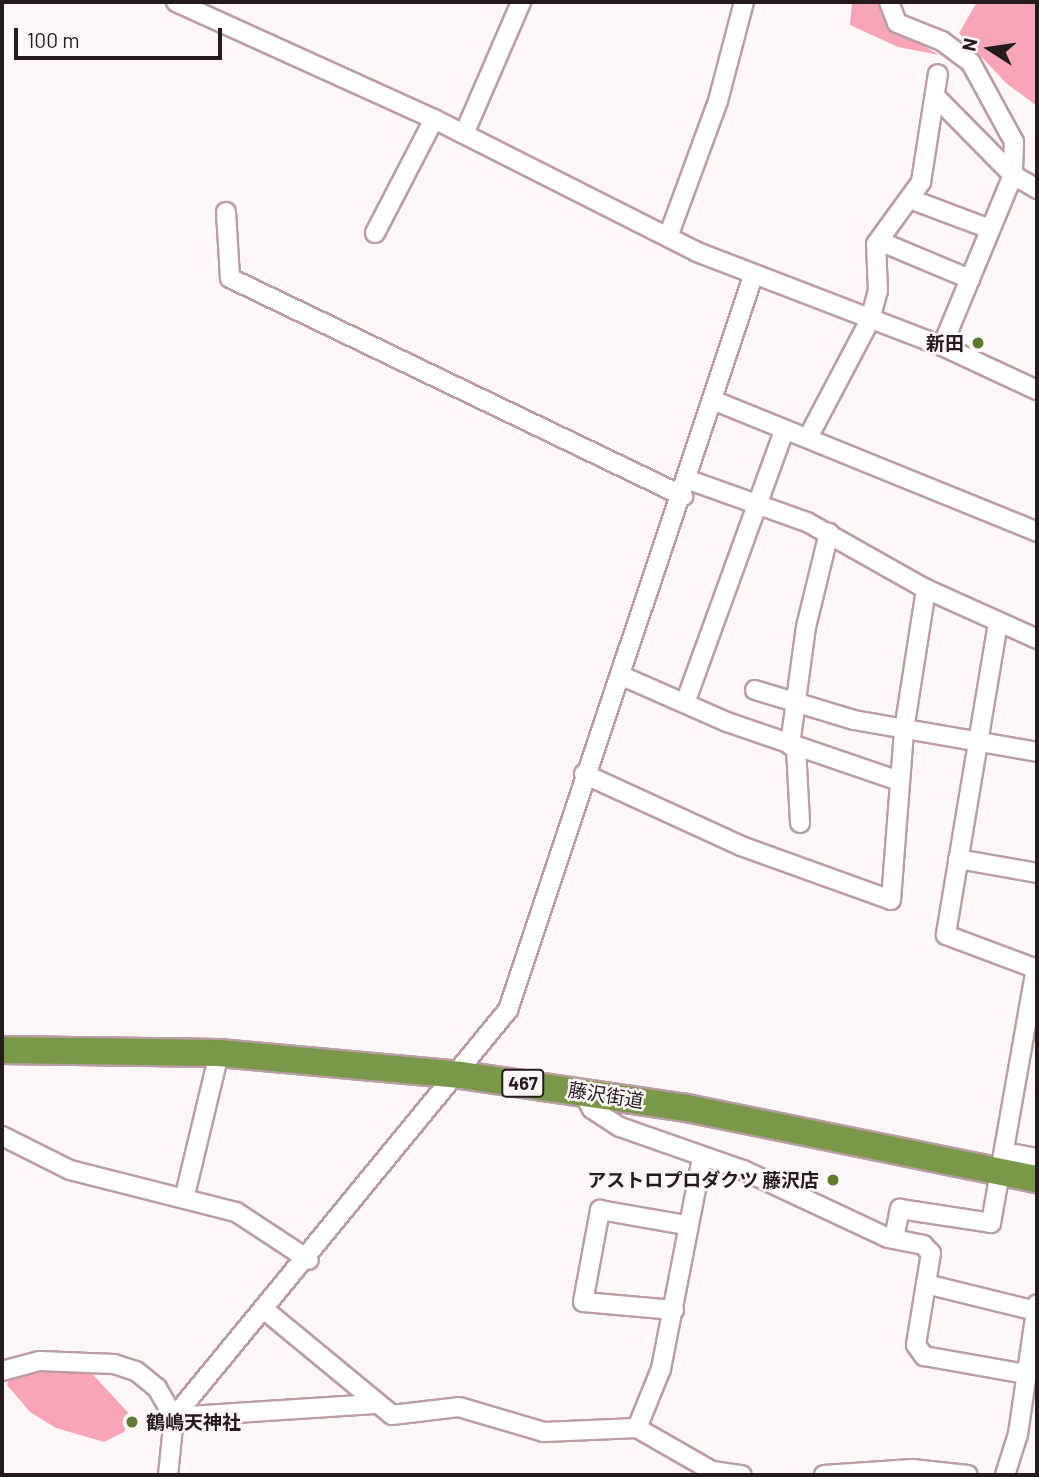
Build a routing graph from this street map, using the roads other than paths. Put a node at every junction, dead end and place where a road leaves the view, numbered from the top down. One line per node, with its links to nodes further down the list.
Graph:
1 (176, 2): 7 (street)
2 (521, 2): 8 (street)
3 (744, 2): 15 (street)
4 (889, 2): 9 (street)
5 (938, 74): 6 (street)
6 (936, 97): 9 (street); 11 (street)
7 (435, 119): 8 (street); 14 (street)
8 (464, 134): 15 (street)
9 (1013, 175): 10 (street); 13 (street)
10 (1037, 189)
11 (910, 199): 13 (street); 16 (street)
12 (226, 212): 25 (street)
13 (990, 229): 18 (street)
14 (375, 233)
15 (668, 237): 17 (street)
16 (879, 241): 18 (street); 19 (street)
17 (753, 276): 19 (street); 22 (street)
18 (970, 279): 20 (street)
19 (870, 320): 20 (street); 23 (street)
20 (942, 346): 21 (street)
21 (1037, 390)
22 (715, 401): 24 (street); 25 (street)
23 (812, 430)
24 (784, 431): 26 (street); 27 (street)
25 (686, 488): 26 (street); 32 (street)
26 (760, 503): 28 (street); 35 (street)
27 (1037, 532)
28 (829, 533): 29 (street); 34 (street)
29 (926, 589): 30 (street); 36 (street)
30 (998, 623): 31 (street); 37 (street)
31 (1037, 639)
32 (622, 676): 35 (street); 40 (street)
33 (755, 690): 34 (street)
34 (799, 702): 36 (street); 38 (street)
35 (685, 704): 38 (street)
36 (904, 730): 37 (street); 41 (street)
37 (978, 741): 39 (street); 43 (street)
38 (793, 746): 41 (street); 42 (street)
39 (1037, 752)
40 (584, 775): 41 (street); 48 (street)
41 (899, 781)
42 (800, 823)
43 (958, 859): 44 (street); 45 (street)
44 (1037, 873)
45 (1037, 969): 53 (street)
46 (2, 1050): 47 (highway, 藤沢街道 / 467)
47 (219, 1054): 48 (highway, 藤沢街道 / 467); 54 (street)
48 (461, 1075): 49 (highway, 藤沢街道 / 467); 57 (street)
49 (582, 1091): 51 (street); 53 (highway, 藤沢街道 / 467)
50 (2, 1136): 54 (street)
51 (702, 1158): 55 (street); 56 (street)
52 (1037, 1158): 53 (street)
53 (1017, 1175): 56 (street)
54 (185, 1195): 57 (street)
55 (685, 1225): 60 (street); 60 (street)
56 (894, 1239): 58 (street)
57 (309, 1260): 61 (street)
58 (926, 1284): 59 (street); 63 (street)
59 (1036, 1308): 63 (street)
60 (674, 1310): 66 (street)
61 (267, 1311): 64 (street); 65 (street)
62 (2, 1371): 65 (street)
63 (1026, 1374): 71 (street)
64 (374, 1404): 65 (street); 66 (street)
65 (174, 1417): 67 (street)
66 (637, 1428): 68 (street)
67 (168, 1475)
68 (742, 1475)
69 (824, 1475): 70 (street)
70 (968, 1475)
71 (1005, 1475)

